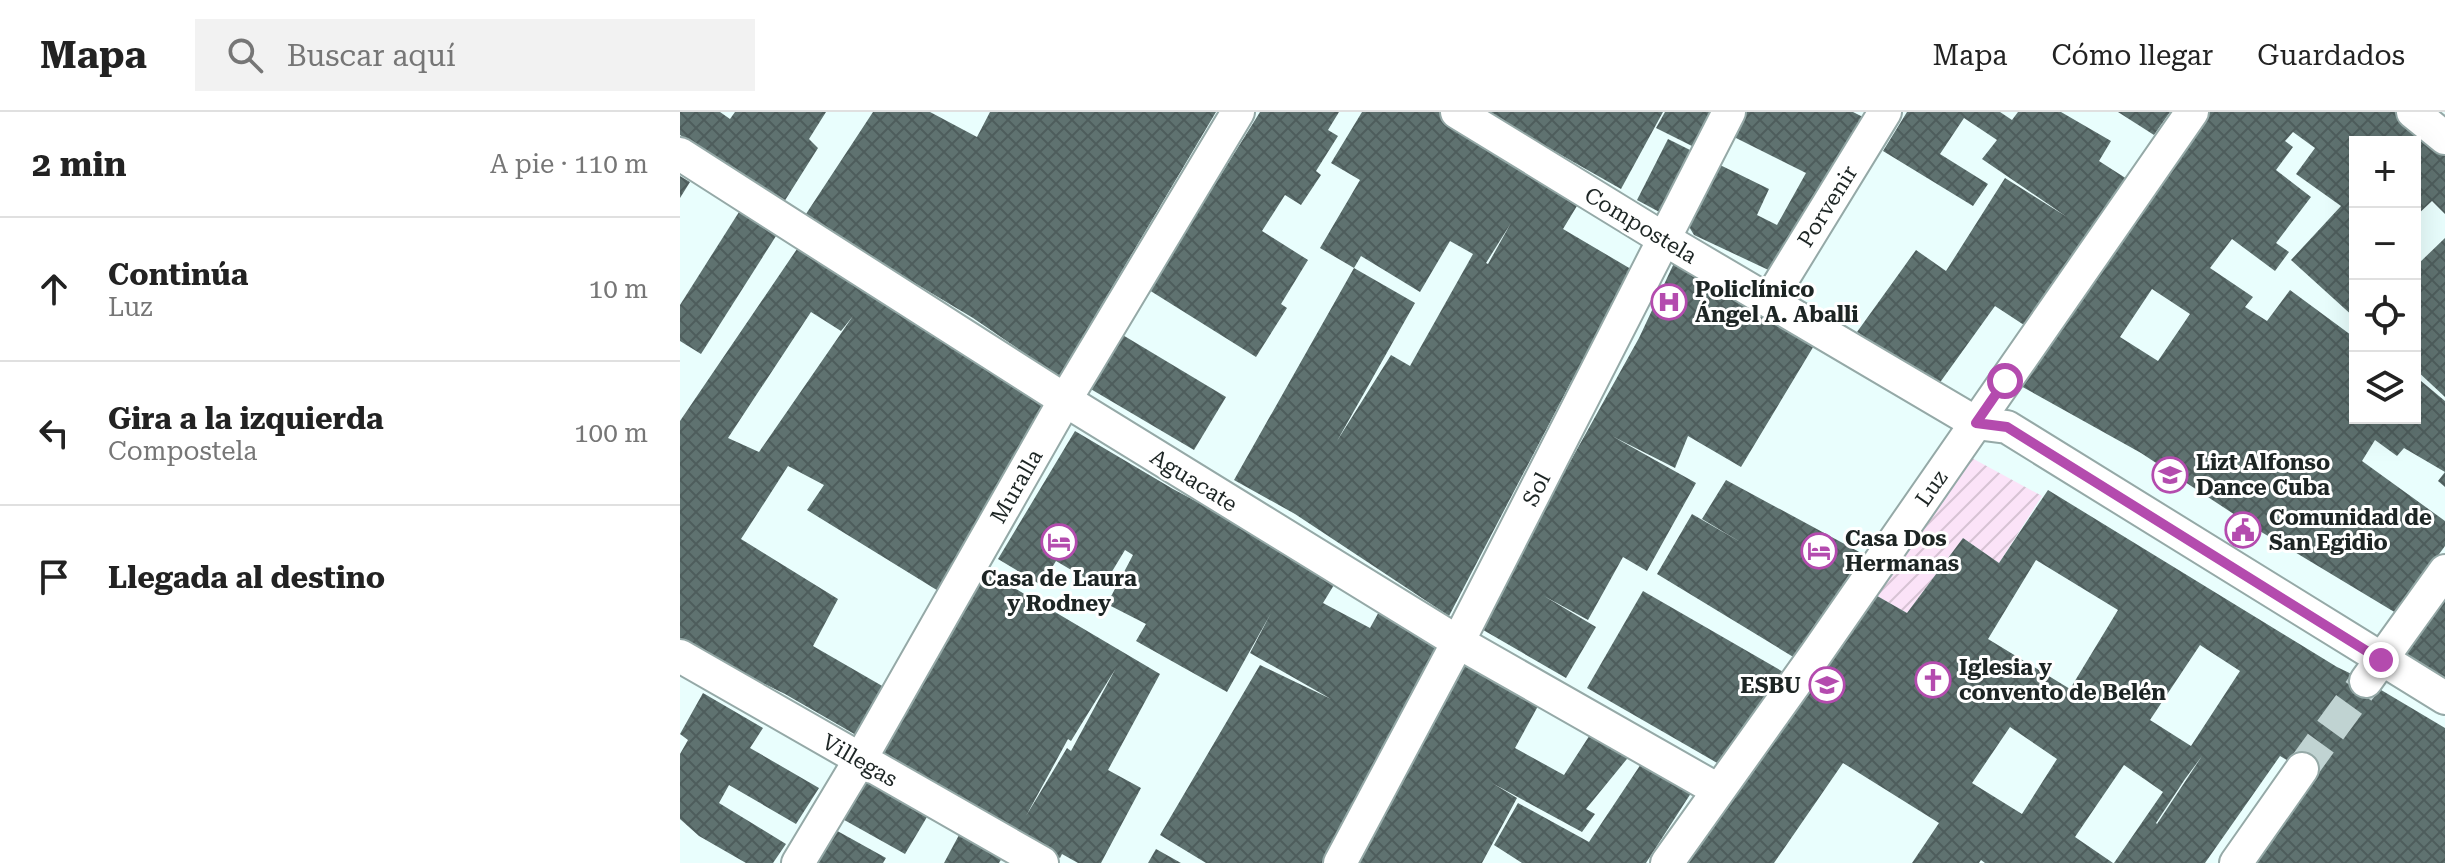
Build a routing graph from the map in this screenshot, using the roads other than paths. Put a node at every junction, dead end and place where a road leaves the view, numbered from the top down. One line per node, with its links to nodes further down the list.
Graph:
1 (1238, 112): 11 (street, Muralla)
2 (1457, 112): 9 (street, Compostela)
3 (1729, 112): 9 (street, Sol)
4 (1885, 112): 10 (street, Porvenir)
5 (2192, 112): 12 (street, Luz)
6 (2413, 112): 7 (street)
7 (2445, 138)
8 (680, 154): 11 (street, Aguacate)
9 (1664, 239): 10 (street, Compostela); 14 (street, Sol)
10 (1769, 301): 12 (street, Compostela)
11 (1065, 400): 14 (street, Aguacate); 18 (street, Muralla)
12 (1976, 423): 16 (street, Compostela); 20 (street, Luz)
13 (2445, 571): 16 (street)
14 (1458, 642): 20 (street, Aguacate); 23 (street, Sol)
15 (680, 656): 18 (street, Villegas)
16 (2373, 670): 17 (street, Compostela)
17 (2445, 698)
18 (860, 760): 21 (street, Muralla); 22 (street, Villegas)
19 (2302, 769): 25 (street)
20 (1718, 790): 24 (street, Luz)
21 (798, 863)
22 (1042, 863)
23 (1340, 863)
24 (1667, 863)
25 (2236, 863)

